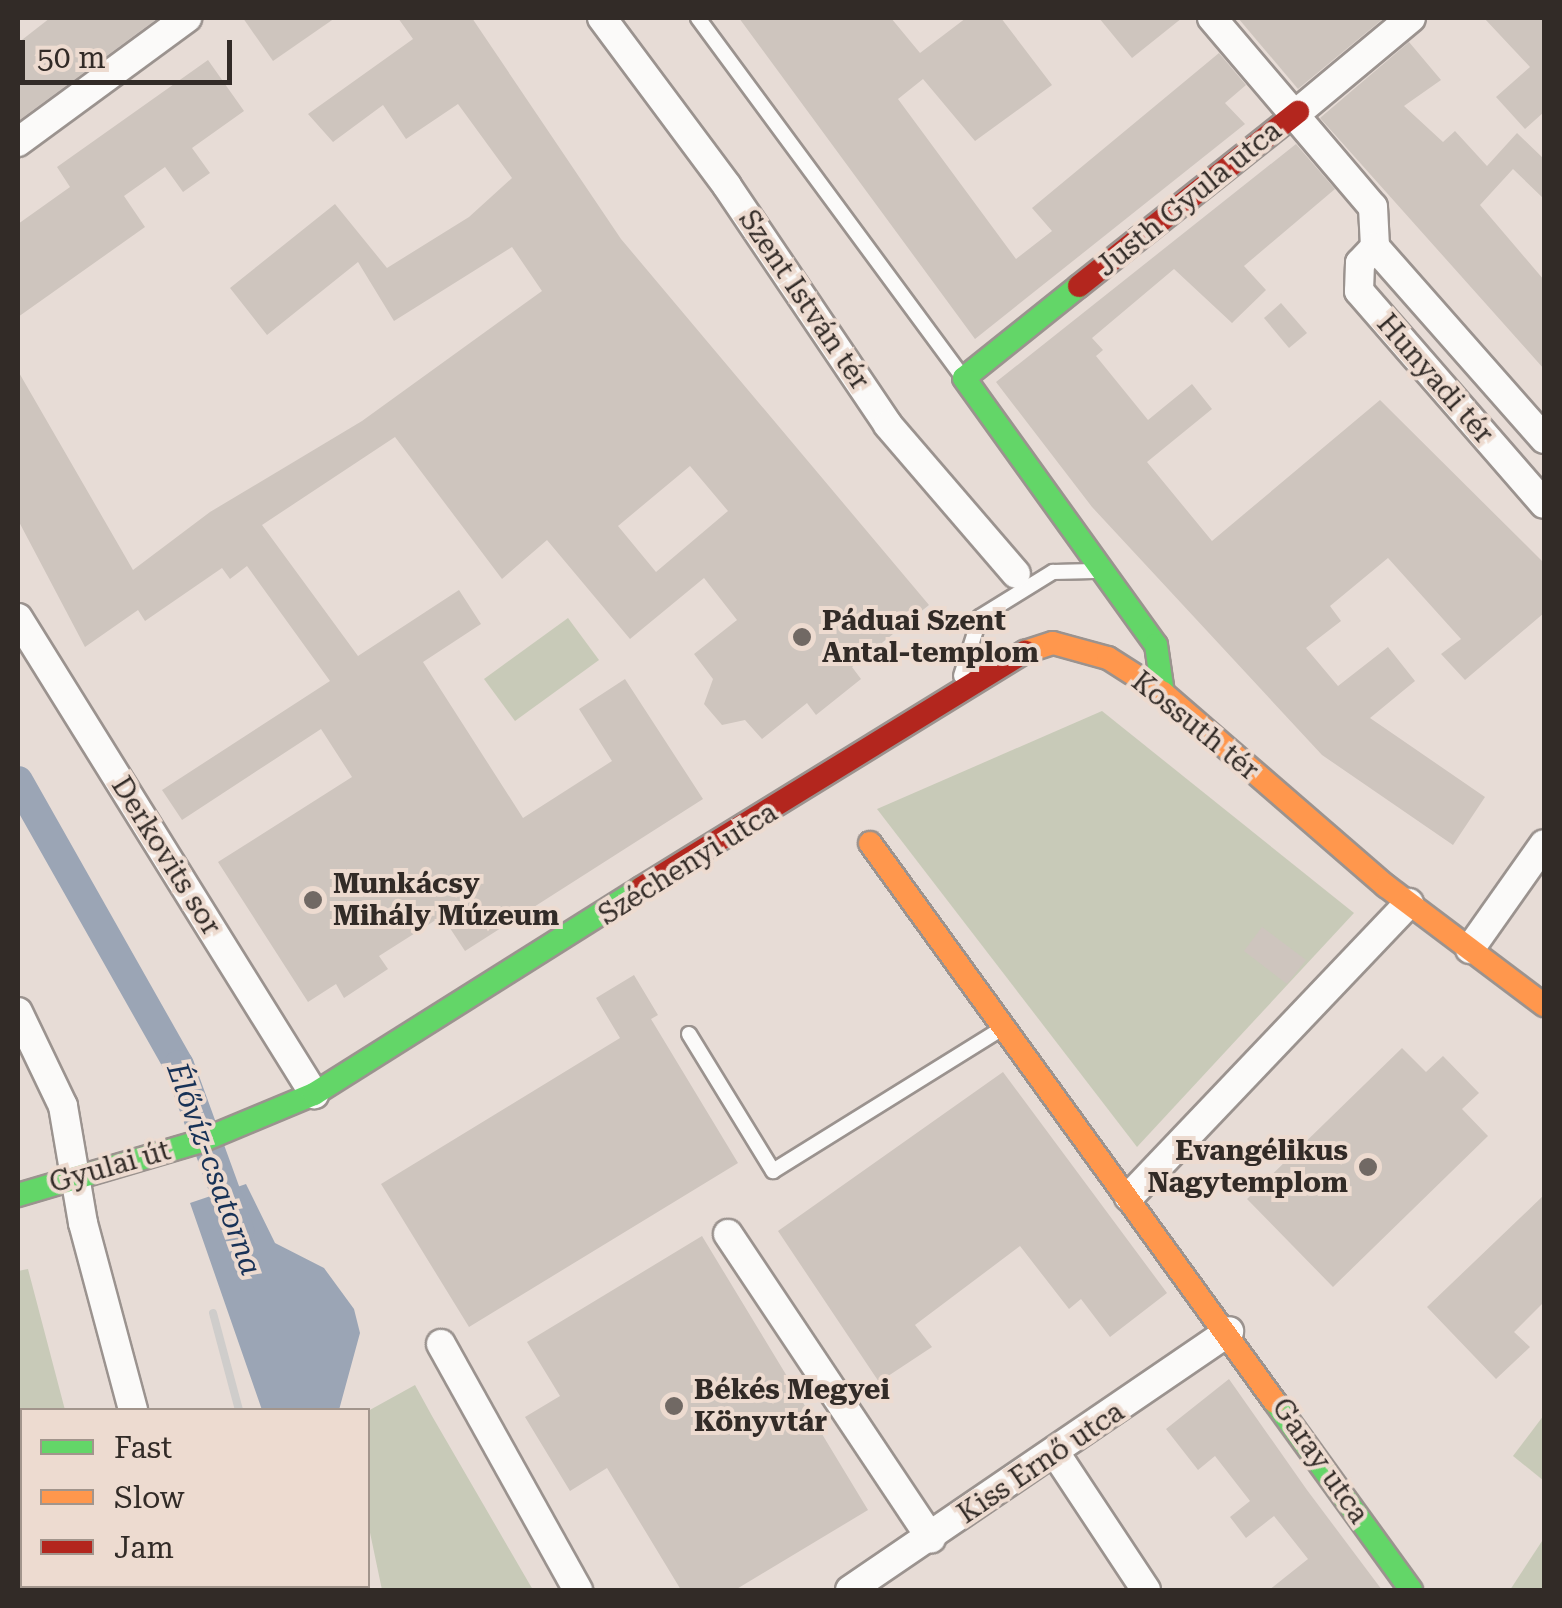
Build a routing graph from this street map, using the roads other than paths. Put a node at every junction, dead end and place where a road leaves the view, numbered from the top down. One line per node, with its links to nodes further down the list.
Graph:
1 (188, 18): 7 (street)
2 (602, 18): 13 (street, Szent István tér)
3 (698, 18): 9 (lane)
4 (1212, 18): 6 (street, Hunyadi tér)
5 (1411, 18): 6 (street, Justh Gyula utca)
6 (1298, 112): 8 (street, Hunyadi tér); 9 (main road, Justh Gyula utca)
7 (18, 142)
8 (1374, 247): 10 (street, Hunyadi tér); 11 (street, Hunyadi tér)
9 (964, 378): 12 (main road)
10 (1544, 439)
11 (1544, 504)
12 (1104, 571): 15 (lane); 16 (main road)
13 (1016, 574)
14 (18, 618): 25 (street, Derkovits sor)
15 (956, 692): 16 (main road, Kossuth tér); 25 (main road, Széchenyi utca)
16 (1162, 694): 19 (main road, Kossuth tér)
17 (870, 843): 23 (main road)
18 (1544, 844): 20 (street)
19 (1409, 904): 20 (main road, Kossuth tér); 28 (street)
20 (1470, 949): 21 (main road, Kossuth tér)
21 (1544, 1005)
22 (18, 1012): 26 (street)
23 (1004, 1026): 24 (lane); 28 (main road)
24 (689, 1034)
25 (314, 1094): 26 (main road, Gyulai út)
26 (75, 1175): 27 (main road, Gyulai út); 32 (street)
27 (18, 1195)
28 (1129, 1197): 30 (main road)
29 (728, 1234): 34 (street)
30 (1229, 1332): 33 (street, Kiss Ernő utca); 38 (main road, Garay utca)
31 (441, 1344): 35 (street)
32 (133, 1408)
33 (1056, 1454): 34 (street, Kiss Ernő utca); 37 (street)
34 (930, 1538): 36 (street, Kiss Ernő utca)
35 (578, 1590)
36 (850, 1590)
37 (1146, 1590)
38 (1411, 1590)

